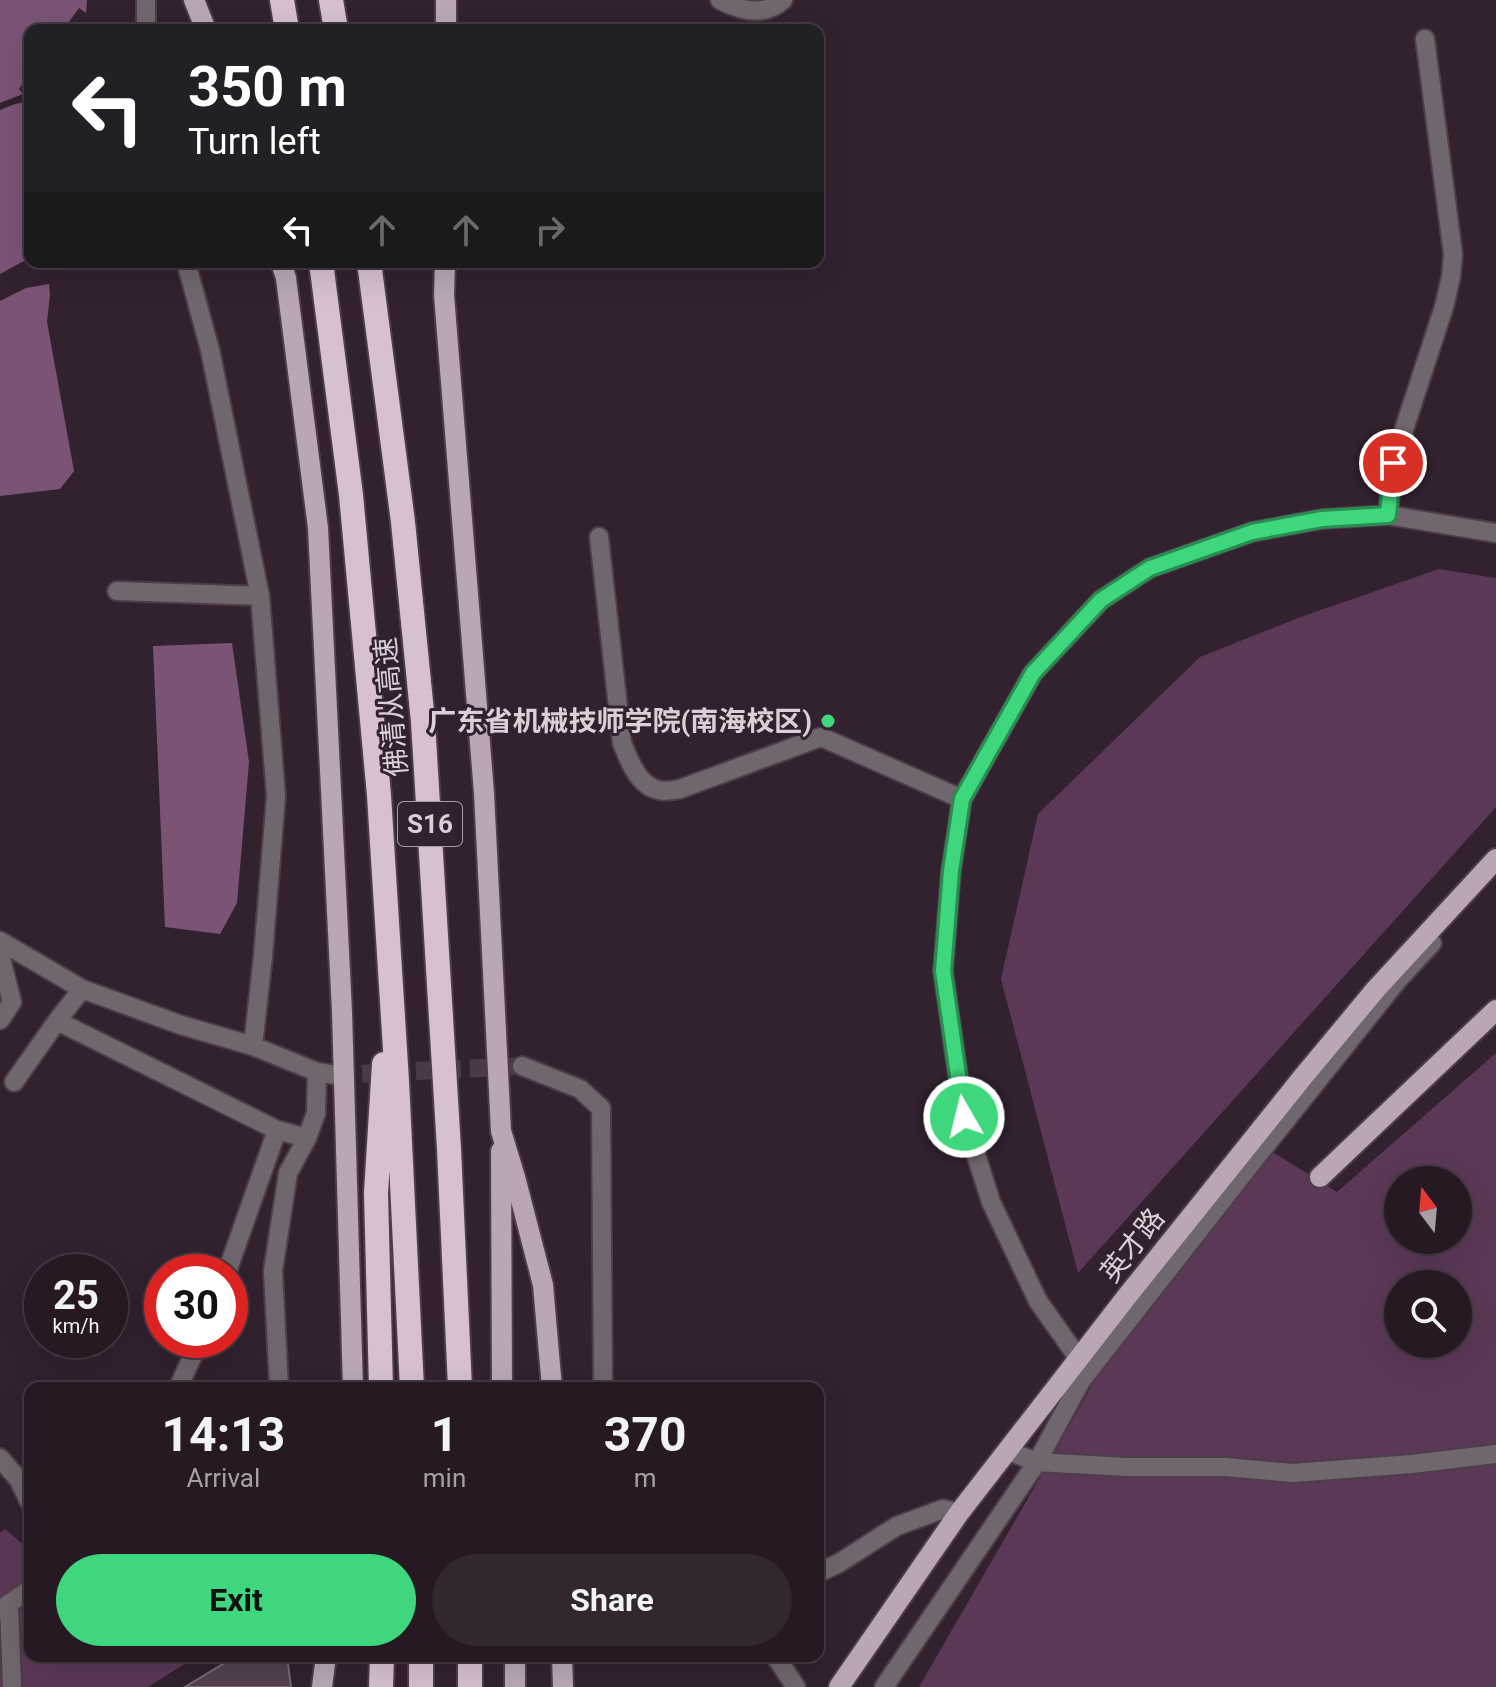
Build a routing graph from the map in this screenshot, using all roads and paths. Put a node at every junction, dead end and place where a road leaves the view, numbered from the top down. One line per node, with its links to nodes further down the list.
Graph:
1 (146, 0): 8 (street)
2 (194, 0): 9 (main road)
3 (282, 0): 10 (highway)
4 (331, 0): 11 (highway)
5 (446, 0): 12 (main road)
6 (720, 0): 7 (street)
7 (783, 0)
8 (146, 24)
9 (204, 24)
10 (286, 24)
11 (335, 24)
12 (446, 24)
13 (1425, 39): 19 (street)
14 (188, 268): 23 (street)
15 (283, 268): 46 (main road)
16 (322, 268): 29 (highway, 佛清从高速 / S16)
17 (370, 268): 49 (highway, 佛清从高速 / S16)
18 (445, 268): 38 (main road)
19 (1388, 515): 20 (street); 24 (street)
20 (1496, 533)
21 (599, 537): 24 (street)
22 (117, 591): 23 (street)
23 (260, 596): 34 (street)
24 (962, 799): 43 (street)
25 (1496, 859): 43 (main road, 英才路)
26 (1496, 871): 56 (street, 英才路)
27 (0, 941): 30 (street)
28 (0, 955): 32 (street)
29 (391, 970): 47 (highway); 48 (highway, 佛清从高速 / S16)
30 (82, 989): 33 (street); 34 (street)
31 (1496, 1010): 40 (main road)
32 (0, 1020)
33 (57, 1021): 36 (street); 37 (street)
34 (253, 1046): 39 (street)
35 (522, 1066): 52 (street)
36 (14, 1082)
37 (277, 1130): 39 (street); 41 (street)
38 (501, 1131): 50 (main road); 51 (main road)
39 (307, 1138): 45 (street)
40 (1320, 1177)
41 (233, 1254)
42 (192, 1358): 44 (street)
43 (1079, 1359): 53 (main road, 英才路)
44 (181, 1382)
45 (279, 1382)
46 (353, 1382)
47 (381, 1382)
48 (412, 1382)
49 (460, 1382)
50 (502, 1382)
51 (551, 1382)
52 (603, 1382)
53 (1008, 1451): 56 (street); 58 (main road, 英才路)
54 (1496, 1454): 56 (street)
55 (0, 1458): 57 (street)
56 (1037, 1462): 78 (street, 英才路)
57 (24, 1482)
58 (959, 1513): 59 (street); 77 (main road, 英才路)
59 (824, 1570)
60 (24, 1593): 61 (street)
61 (5, 1606): 69 (street)
62 (325, 1662): 70 (main road)
63 (382, 1662): 71 (highway)
64 (421, 1662): 72 (highway)
65 (470, 1662): 73 (highway)
66 (515, 1662): 74 (main road)
67 (562, 1662): 75 (main road)
68 (779, 1662): 76 (street)
69 (12, 1687)
70 (322, 1687)
71 (381, 1687)
72 (421, 1687)
73 (470, 1687)
74 (515, 1687)
75 (563, 1687)
76 (796, 1687)
77 (839, 1687)
78 (884, 1687)

